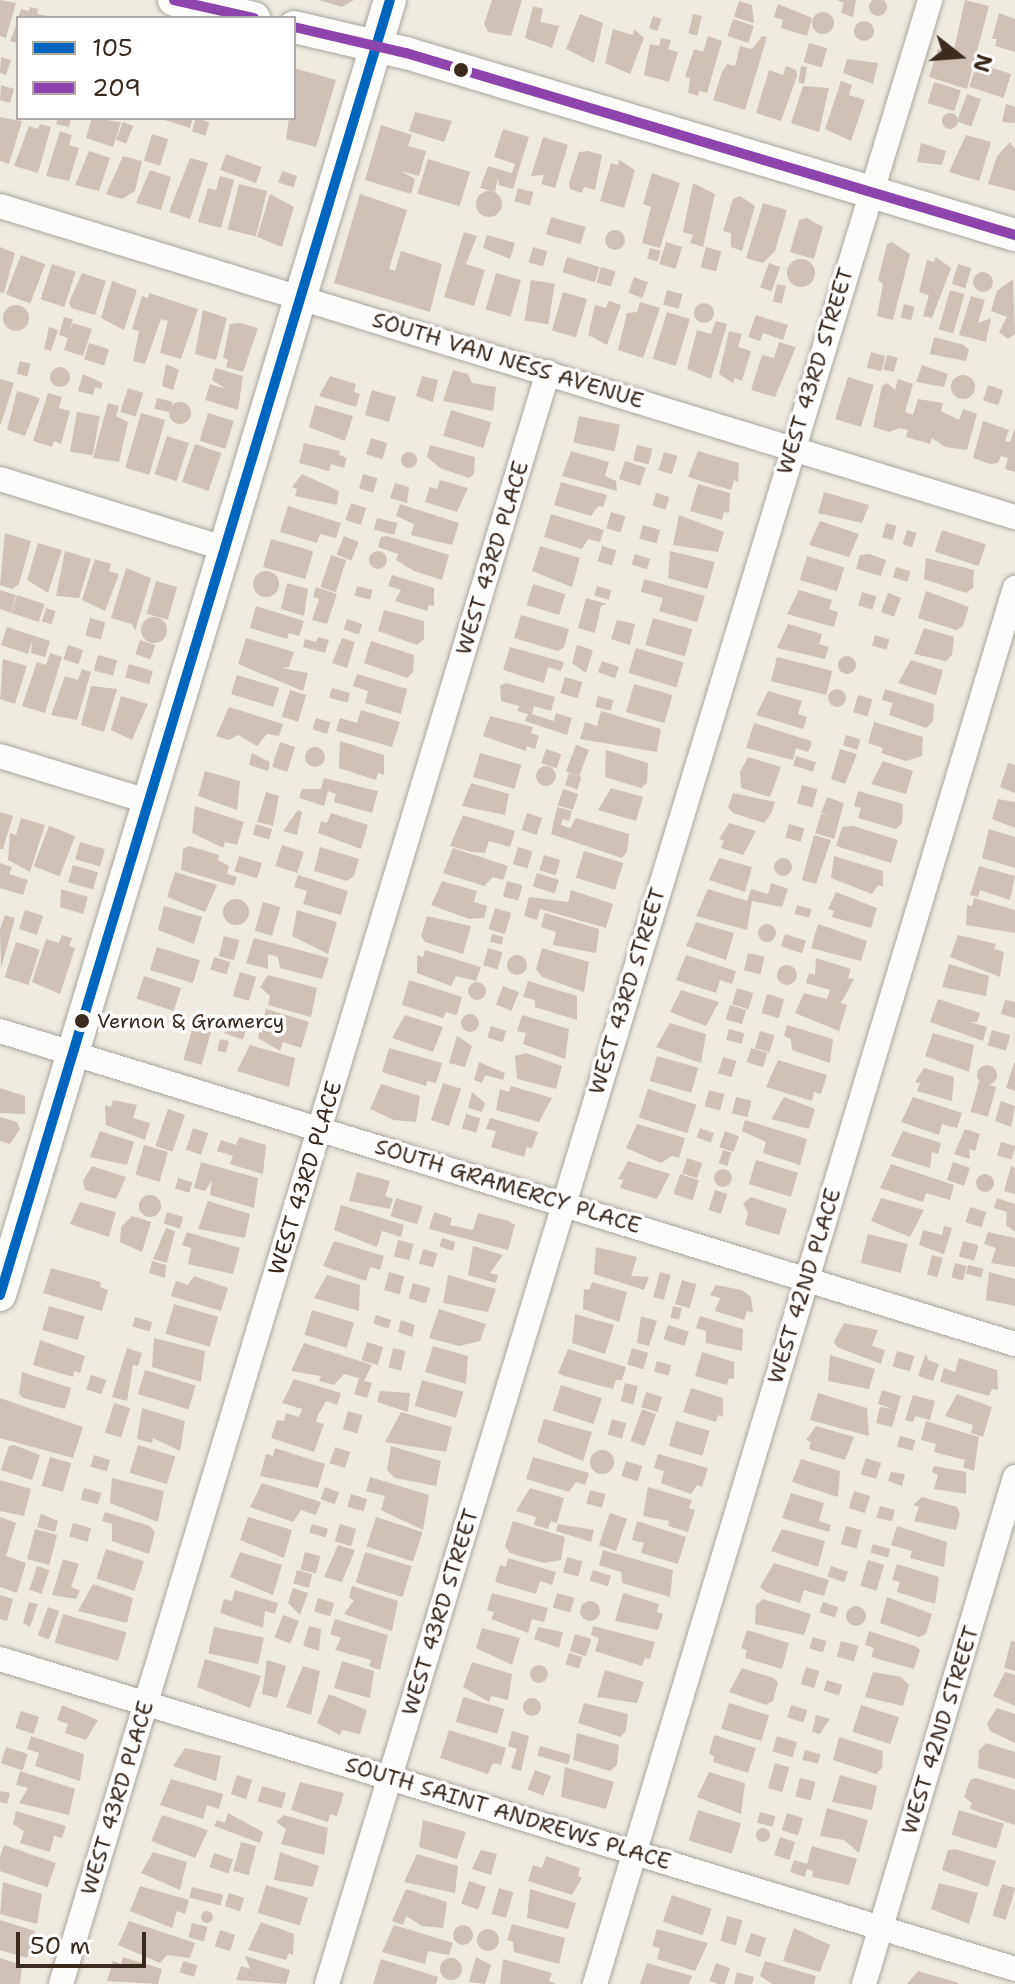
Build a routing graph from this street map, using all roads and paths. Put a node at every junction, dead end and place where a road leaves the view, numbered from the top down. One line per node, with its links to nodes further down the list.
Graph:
1 (174, 0): 4 (main road)
2 (390, 0): 6 (main road)
3 (930, 0): 7 (street, WEST 43RD STREET)
4 (245, 16)
5 (296, 27): 6 (main road)
6 (378, 45): 7 (main road); 10 (main road)
7 (870, 190): 9 (main road); 12 (street, WEST 43RD STREET)
8 (0, 206): 10 (street, SOUTH VAN NESS AVENUE)
9 (1015, 235)
10 (303, 297): 11 (street, SOUTH VAN NESS AVENUE); 15 (main road)
11 (548, 372): 12 (street, SOUTH VAN NESS AVENUE); 21 (street, WEST 43RD PLACE)
12 (793, 447): 14 (street, SOUTH VAN NESS AVENUE); 22 (street, WEST 43RD STREET)
13 (0, 479): 15 (street)
14 (1015, 517)
15 (226, 549): 18 (main road)
16 (1015, 588): 23 (street, WEST 42ND PLACE)
17 (0, 756): 18 (street)
18 (150, 802): 20 (main road)
19 (0, 1031): 20 (street, SOUTH GRAMERCY PLACE)
20 (74, 1054): 21 (street, SOUTH GRAMERCY PLACE); 24 (main road)
21 (319, 1130): 22 (street, SOUTH GRAMERCY PLACE); 28 (street, WEST 43RD PLACE)
22 (563, 1202): 23 (street, SOUTH GRAMERCY PLACE); 29 (street, WEST 43RD STREET)
23 (806, 1278): 25 (street, SOUTH GRAMERCY PLACE); 30 (street, WEST 42ND PLACE)
24 (0, 1295)
25 (1015, 1344)
26 (1015, 1477): 31 (street, WEST 42ND STREET)
27 (0, 1659): 28 (street, SOUTH SAINT ANDREWS PLACE)
28 (146, 1702): 29 (street, SOUTH SAINT ANDREWS PLACE); 33 (street, WEST 43RD PLACE)
29 (390, 1776): 30 (street, SOUTH SAINT ANDREWS PLACE); 34 (street, WEST 43RD STREET)
30 (635, 1853): 31 (street, SOUTH SAINT ANDREWS PLACE); 35 (street, WEST 42ND PLACE)
31 (882, 1927): 32 (street, SOUTH SAINT ANDREWS PLACE); 36 (street, WEST 42ND STREET)
32 (1015, 1969)
33 (61, 1984)
34 (327, 1984)
35 (595, 1984)
36 (864, 1984)

